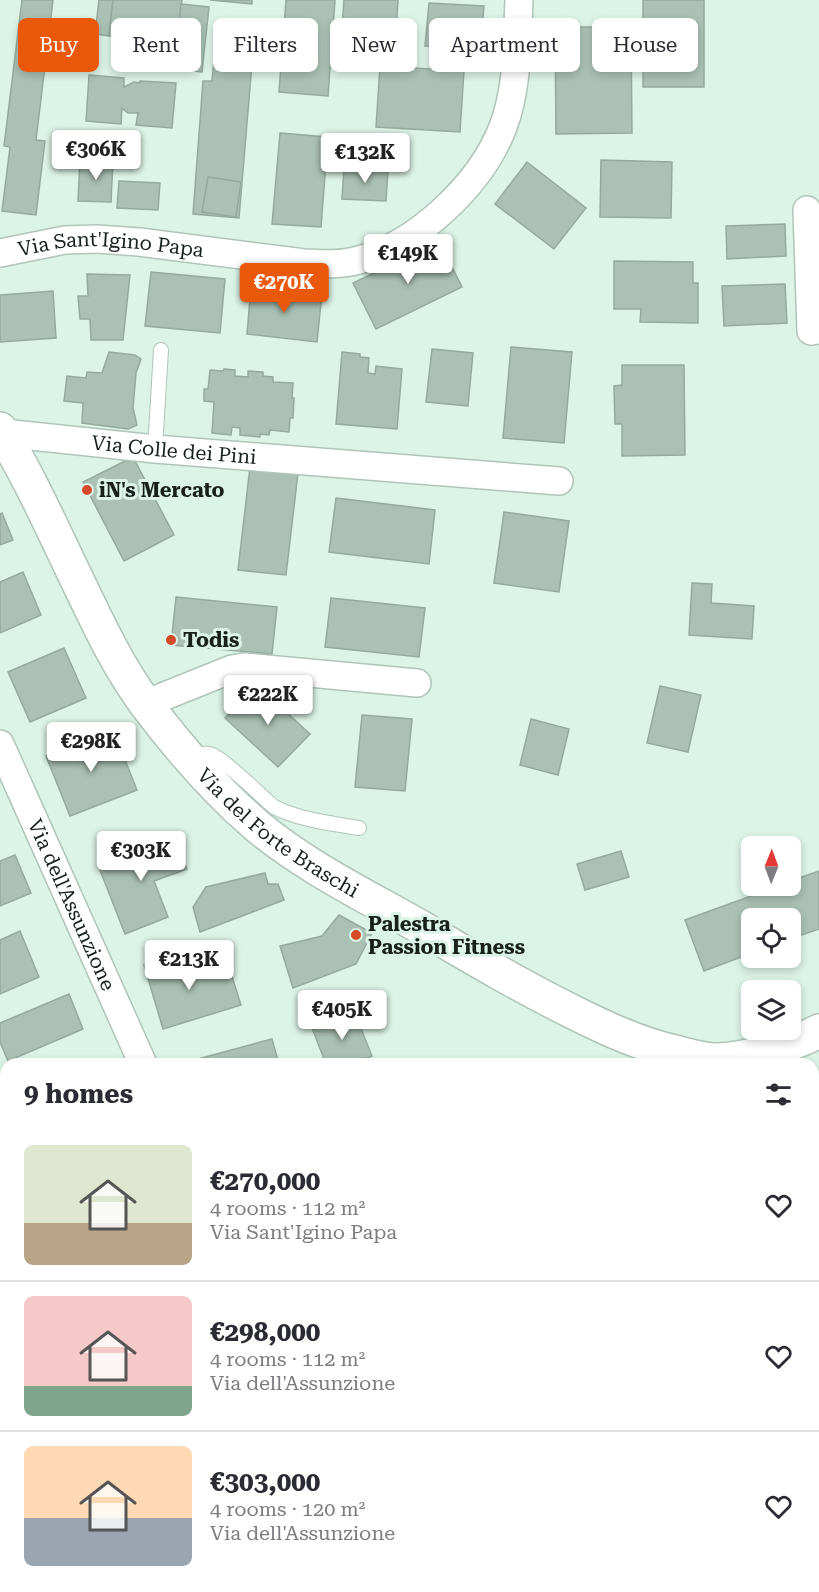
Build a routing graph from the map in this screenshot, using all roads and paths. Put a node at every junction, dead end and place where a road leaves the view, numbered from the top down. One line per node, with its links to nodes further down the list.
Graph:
1 (519, 0): 3 (street, Via Sant'Igino Papa)
2 (807, 210): 4 (street)
3 (0, 253)
4 (819, 330)
5 (161, 350): 7 (lane)
6 (1, 431): 7 (street, Via Colle dei Pini); 10 (street, Via del Forte Braschi)
7 (156, 449): 8 (street, Via Colle dei Pini)
8 (559, 481)
9 (417, 683): 10 (street)
10 (145, 704): 12 (street, Via del Forte Braschi)
11 (0, 744): 15 (street, Via dell'Assunzione)
12 (189, 757): 13 (lane); 16 (street, Via del Forte Braschi)
13 (359, 828)
14 (819, 1031): 17 (street, Via del Forte Braschi)
15 (140, 1058)
16 (697, 1058)
17 (732, 1058)

